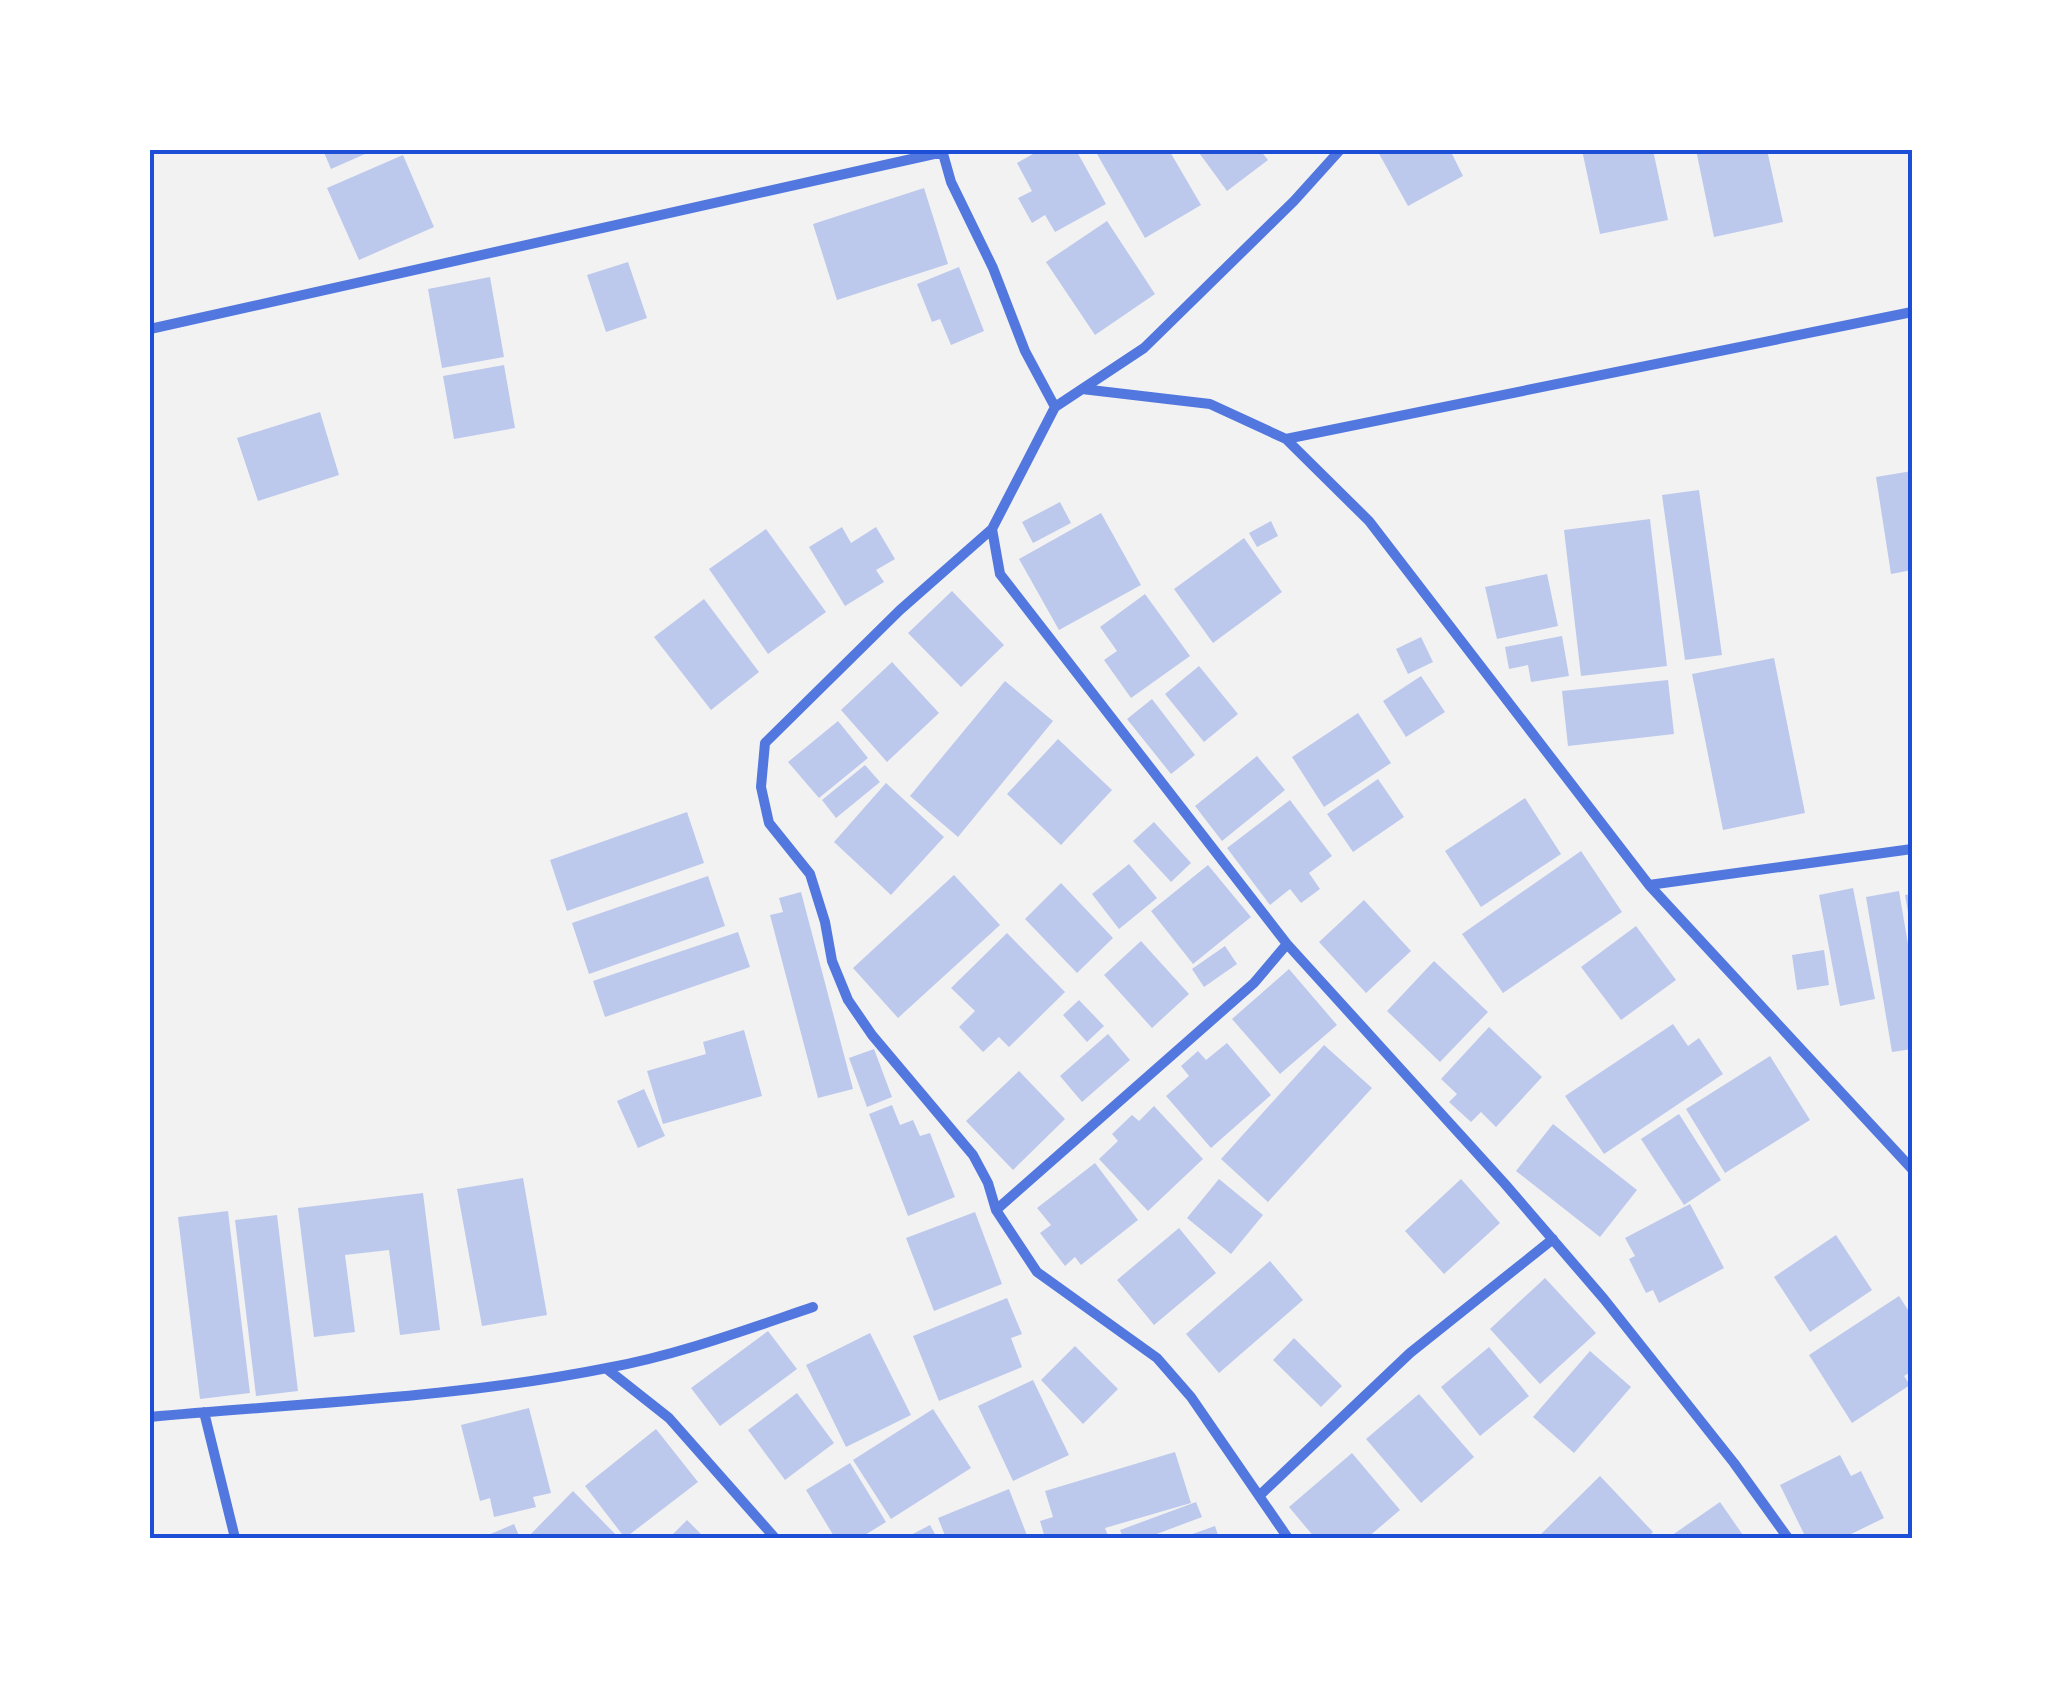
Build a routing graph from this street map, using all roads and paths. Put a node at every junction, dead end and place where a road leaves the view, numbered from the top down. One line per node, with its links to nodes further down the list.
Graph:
1 (1340, 150): 5 (street)
2 (943, 151): 4 (street); 6 (street)
3 (1912, 312): 7 (street)
4 (150, 329)
5 (1081, 389): 6 (street); 7 (street)
6 (1055, 406): 8 (street)
7 (1286, 439): 10 (street)
8 (992, 529): 11 (street); 13 (street)
9 (1912, 849): 10 (street)
10 (1649, 885): 12 (street)
11 (1288, 944): 13 (street); 14 (street)
12 (1912, 1170)
13 (996, 1210): 19 (street)
14 (1552, 1239): 19 (street); 23 (street)
15 (813, 1307): 16 (street)
16 (607, 1368): 17 (street); 21 (street)
17 (204, 1412): 18 (street); 20 (street)
18 (150, 1417)
19 (1259, 1496): 22 (street)
20 (235, 1538)
21 (775, 1538)
22 (1288, 1538)
23 (1788, 1538)

